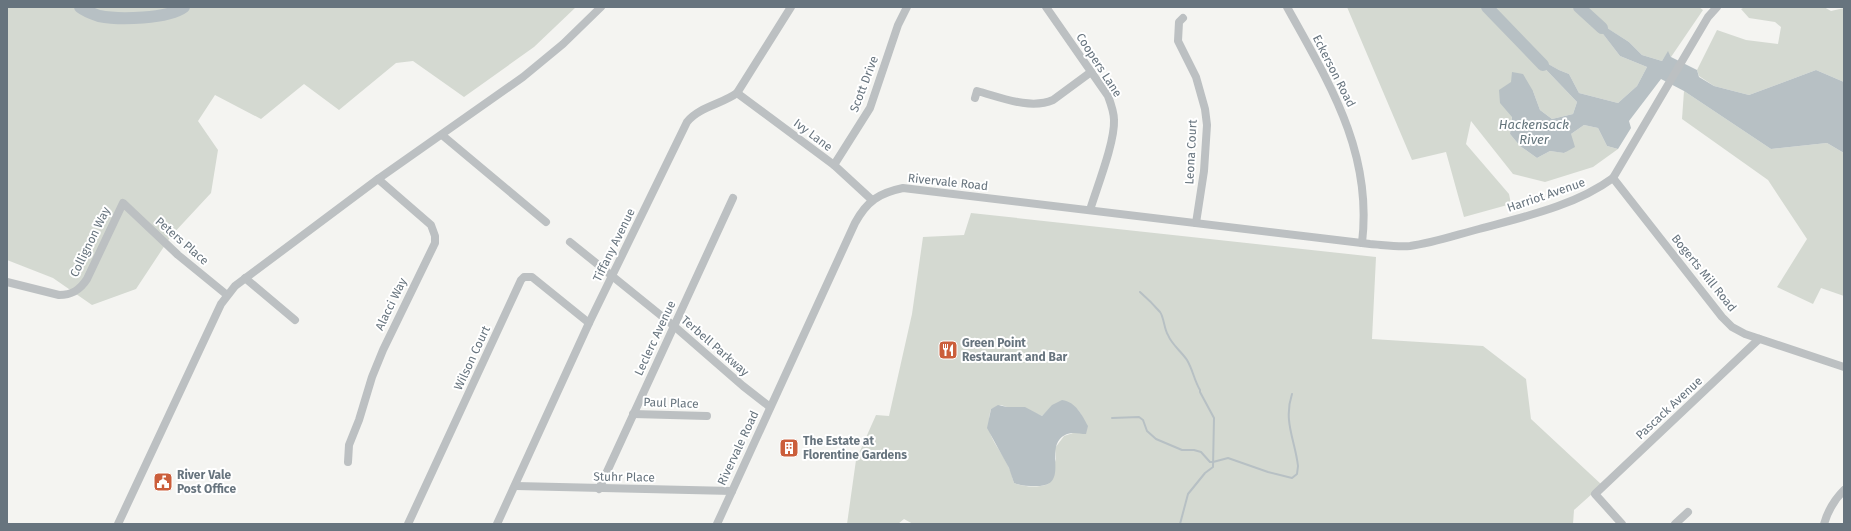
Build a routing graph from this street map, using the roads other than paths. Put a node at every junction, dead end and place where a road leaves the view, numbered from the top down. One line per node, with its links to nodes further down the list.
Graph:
1 (601, 7): 13 (street)
2 (791, 7): 11 (street, Tiffany Avenue)
3 (907, 7): 14 (street, Scott Drive)
4 (1046, 7): 10 (street, Coopers Lane)
5 (1287, 7): 25 (street, Eckerson Road)
6 (1713, 7): 8 (street)
7 (1717, 7): 8 (street, Harriot Avenue)
8 (1708, 17): 15 (street, Harriot Avenue)
9 (1183, 18): 22 (street, Leona Court)
10 (1091, 72): 12 (street); 20 (street, Coopers Lane)
11 (737, 92): 14 (street, Ivy Lane); 26 (street, Tiffany Avenue)
12 (976, 98)
13 (442, 136): 16 (street); 21 (street)
14 (834, 165): 18 (street, Ivy Lane)
15 (1613, 178): 25 (street, Harriot Avenue); 33 (street, Bogerts Mill Road)
16 (378, 179): 27 (street); 38 (street, Alacci Way)
17 (733, 198): 32 (street, Leclerc Avenue)
18 (872, 200): 20 (street, Rivervale Road); 35 (street, Rivervale Road)
19 (122, 203): 28 (street, Collignon Way); 29 (street, Peters Place)
20 (1090, 210): 22 (street, Rivervale Road)
21 (546, 222)
22 (1196, 223): 23 (street, Rivervale Road)
23 (1310, 237): 25 (street, Harriot Avenue)
24 (570, 242): 26 (street, Terbell Parkway)
25 (1362, 243)
26 (612, 277): 31 (street, Tiffany Avenue); 32 (street, Terbell Parkway)
27 (245, 278): 29 (street); 30 (street)
28 (7, 282)
29 (227, 295): 44 (street)
30 (295, 320)
31 (590, 323): 39 (street, Tiffany Avenue); 45 (street, Wilson Court)
32 (674, 326): 35 (street, Terbell Parkway); 36 (street, Leclerc Avenue)
33 (1759, 339): 34 (street, Bogerts Mill Road); 48 (street, Pascack Avenue)
34 (1844, 367)
35 (770, 407): 42 (street, Rivervale Road)
36 (633, 414): 37 (street, Paul Place); 40 (street, Leclerc Avenue)
37 (707, 416)
38 (348, 462)
39 (516, 486): 40 (street, Stuhr Place); 46 (street, Tiffany Avenue)
40 (599, 489): 42 (street, Stuhr Place)
41 (1844, 490): 50 (street)
42 (732, 491): 47 (street, Rivervale Road)
43 (1688, 512): 49 (street)
44 (118, 524)
45 (408, 524)
46 (498, 524)
47 (717, 524)
48 (1622, 524)
49 (1675, 524)
50 (1824, 524)

